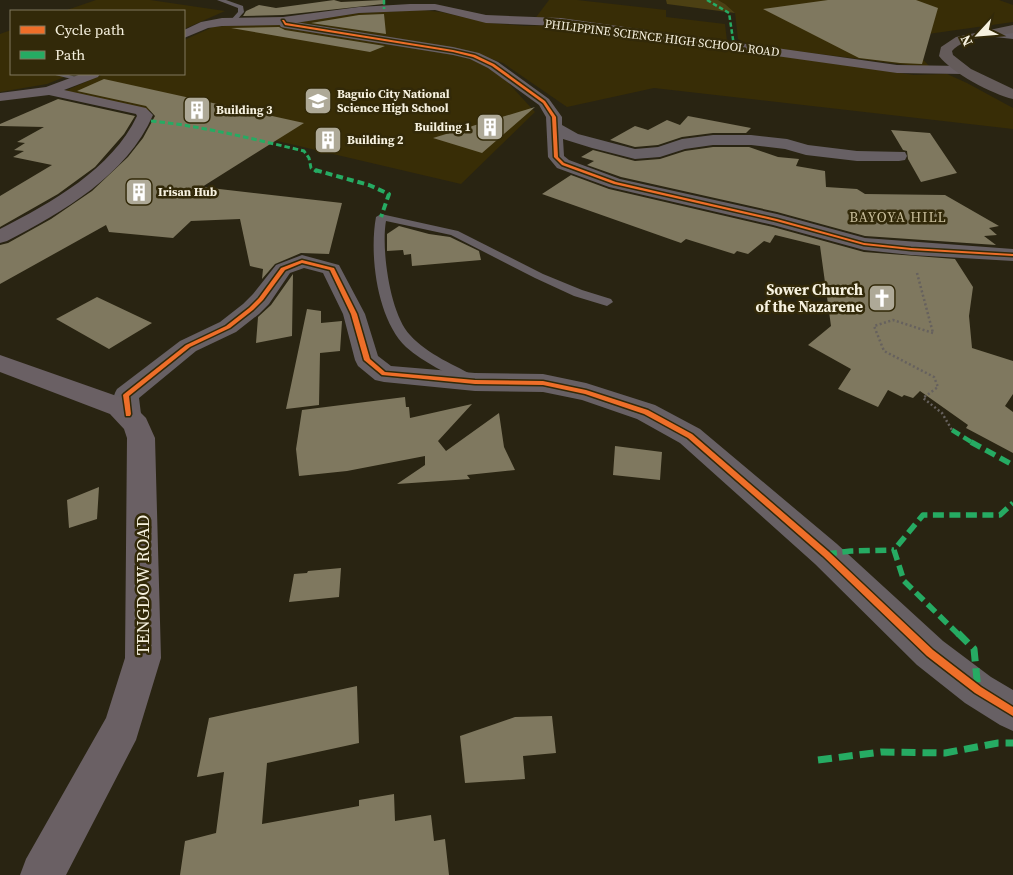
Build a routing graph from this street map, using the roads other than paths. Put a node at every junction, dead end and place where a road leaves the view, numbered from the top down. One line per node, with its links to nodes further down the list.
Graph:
1 (220, 0): 4 (lane)
2 (432, 4): 3 (street, PHILIPPINE SCIENCE HIGH SCHOOL ROAD); 9 (street, PHILIPPINE SCIENCE HIGH SCHOOL ROAD)
3 (283, 20): 4 (street, PHILIPPINE SCIENCE HIGH SCHOOL ROAD); 15 (street)
4 (233, 21): 7 (street, PHILIPPINE SCIENCE HIGH SCHOOL ROAD)
5 (1013, 29): 6 (highway)
6 (990, 33): 8 (street); 9 (highway)
7 (185, 34)
8 (1013, 35)
9 (963, 70): 13 (highway)
10 (65, 75): 11 (lane)
11 (86, 77): 12 (street)
12 (49, 90): 14 (street); 17 (street)
13 (1013, 95)
14 (6, 97)
15 (556, 128): 16 (street); 18 (street)
16 (899, 156)
17 (0, 238)
18 (1013, 255)
19 (607, 302): 21 (lane)
20 (0, 363): 22 (street)
21 (475, 382): 22 (street); 23 (street)
22 (128, 414): 24 (street, TENGDOW ROAD)
23 (1013, 712)
24 (42, 875)

